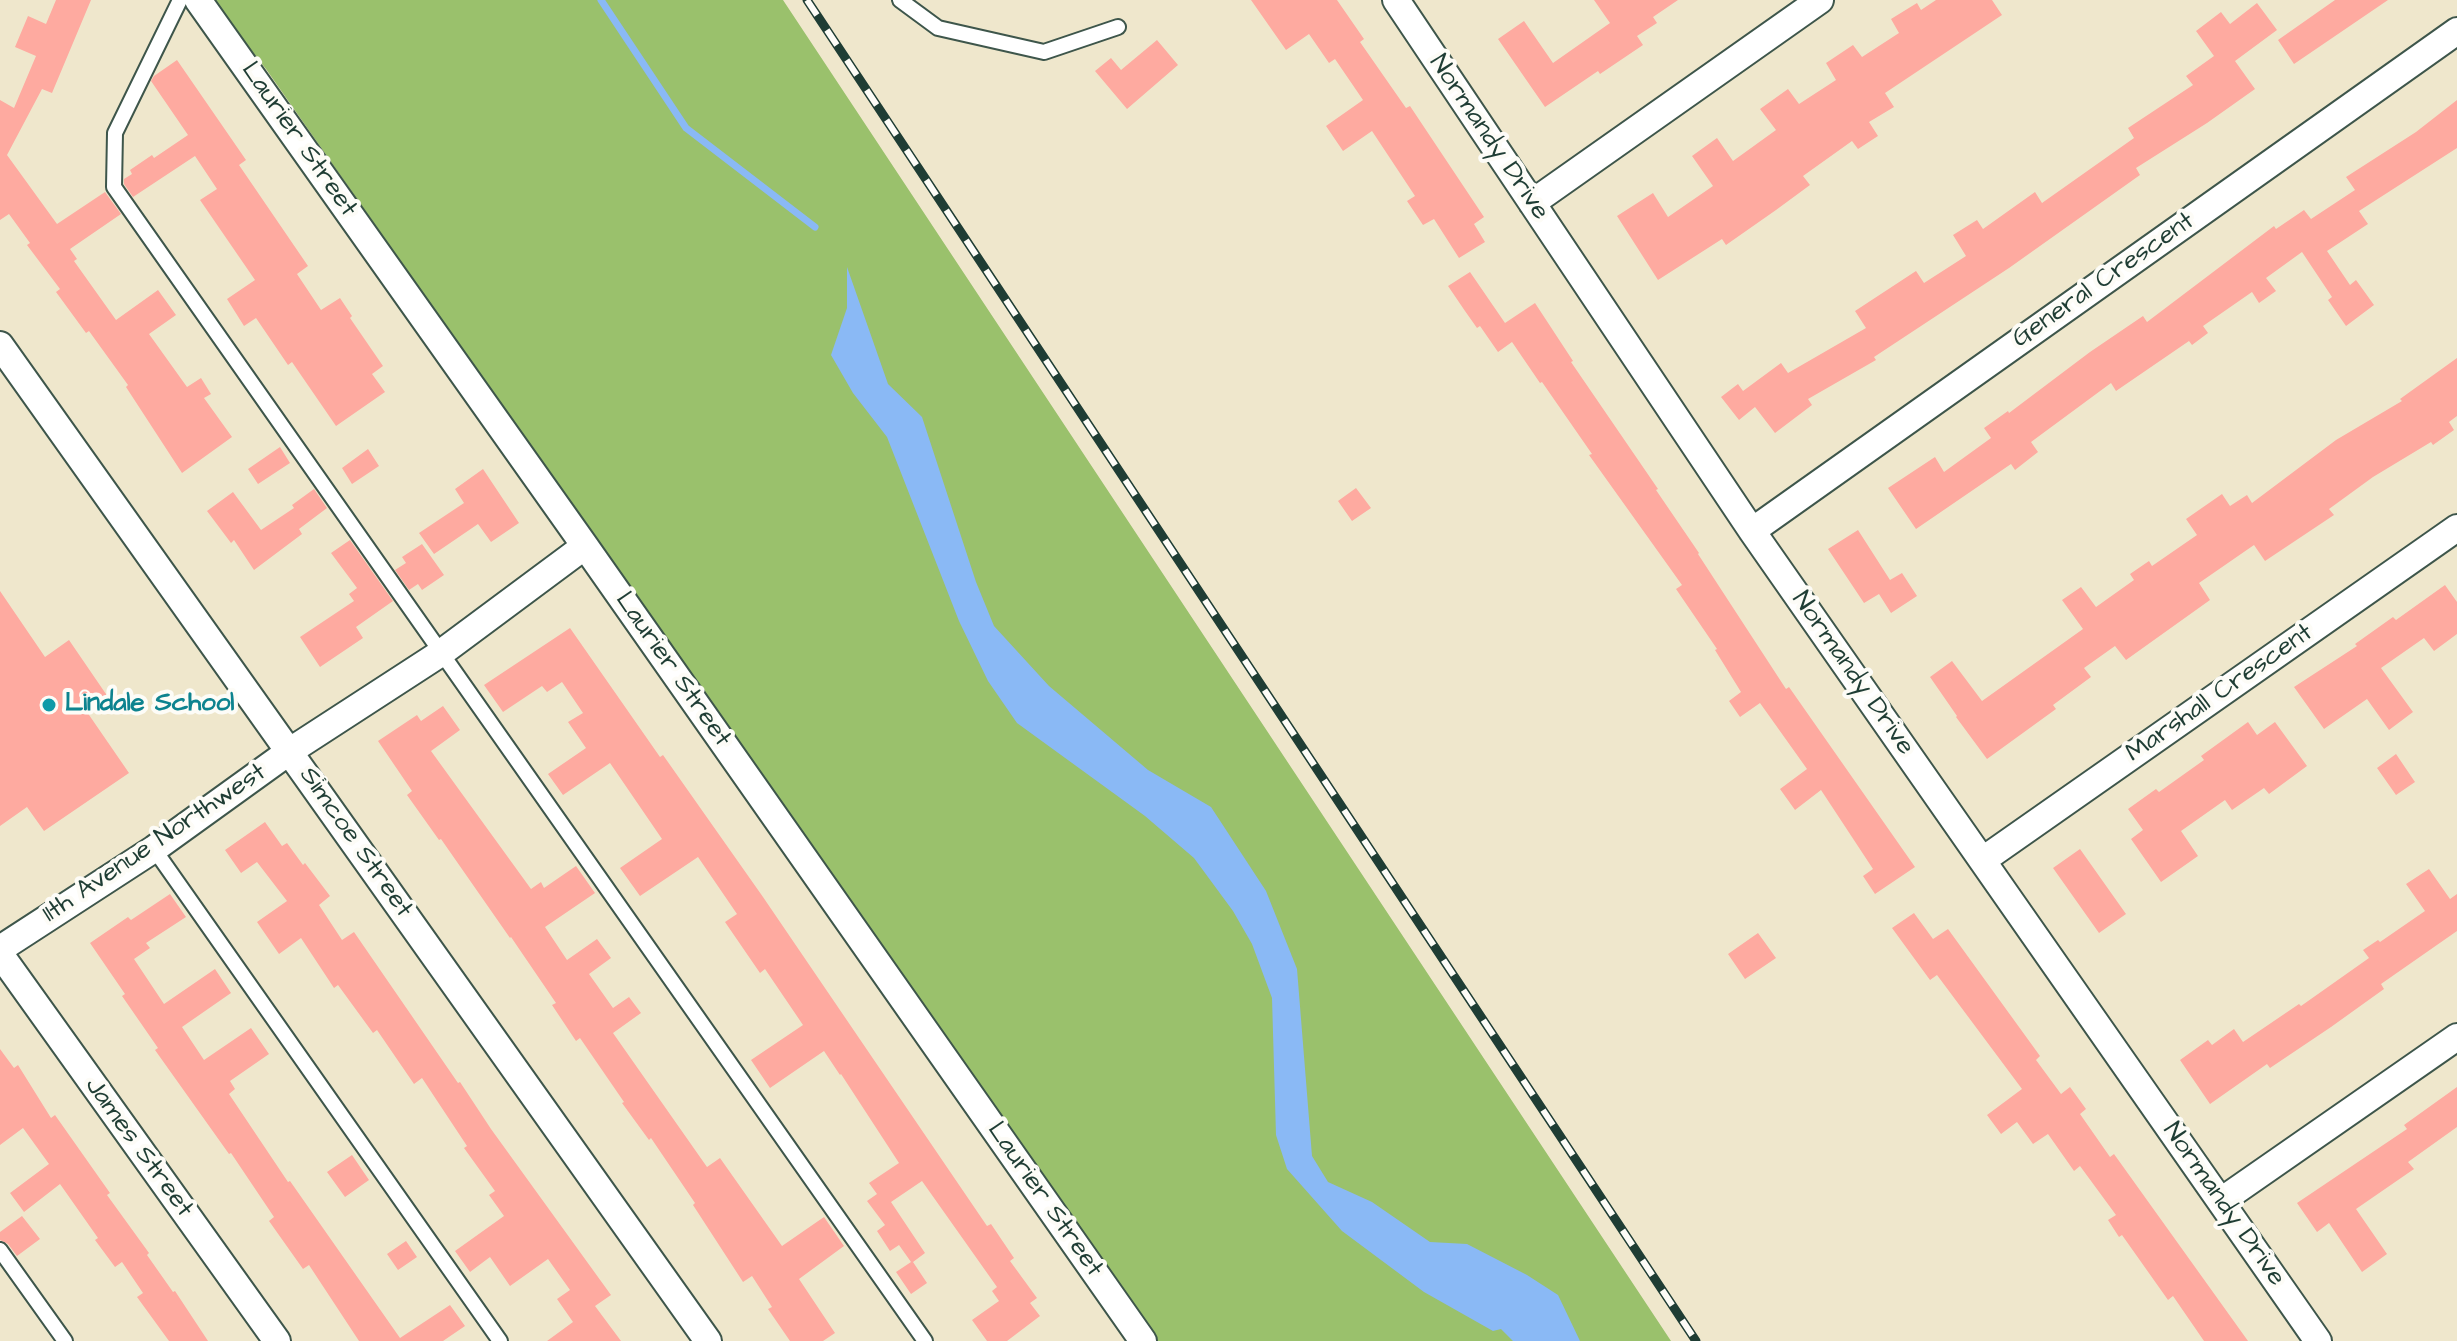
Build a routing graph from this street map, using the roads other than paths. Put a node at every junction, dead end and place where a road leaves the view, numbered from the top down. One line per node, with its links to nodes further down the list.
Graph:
1 (180, 0): 13 (lane)
2 (198, 0): 12 (street, Laurier Street)
3 (900, 0): 6 (lane)
4 (1396, 0): 8 (street, Normandy Drive)
5 (1820, 0): 8 (street)
6 (1118, 27)
7 (2457, 31): 11 (street, General Crescent)
8 (1532, 203): 11 (street, Normandy Drive)
9 (0, 345): 14 (street, Simcoe Street)
10 (2457, 528): 16 (street, Marshall Crescent)
11 (1752, 531): 16 (street, Normandy Drive)
12 (585, 546): 13 (street, 11th Avenue Northwest); 21 (street, Laurier Street)
13 (441, 653): 14 (street, 11th Avenue Northwest); 26 (lane)
14 (290, 751): 15 (street, 11th Avenue Northwest); 25 (street, Simcoe Street)
15 (154, 849): 17 (street, 11th Avenue Northwest); 24 (lane)
16 (1983, 860): 19 (street, Normandy Drive)
17 (0, 952): 23 (street, James Street)
18 (2457, 1037): 19 (street)
19 (2221, 1201): 27 (street, Normandy Drive)
20 (0, 1250): 22 (lane)
21 (1135, 1338)
22 (65, 1341)
23 (277, 1341)
24 (500, 1341)
25 (708, 1341)
26 (925, 1341)
27 (2318, 1341)

